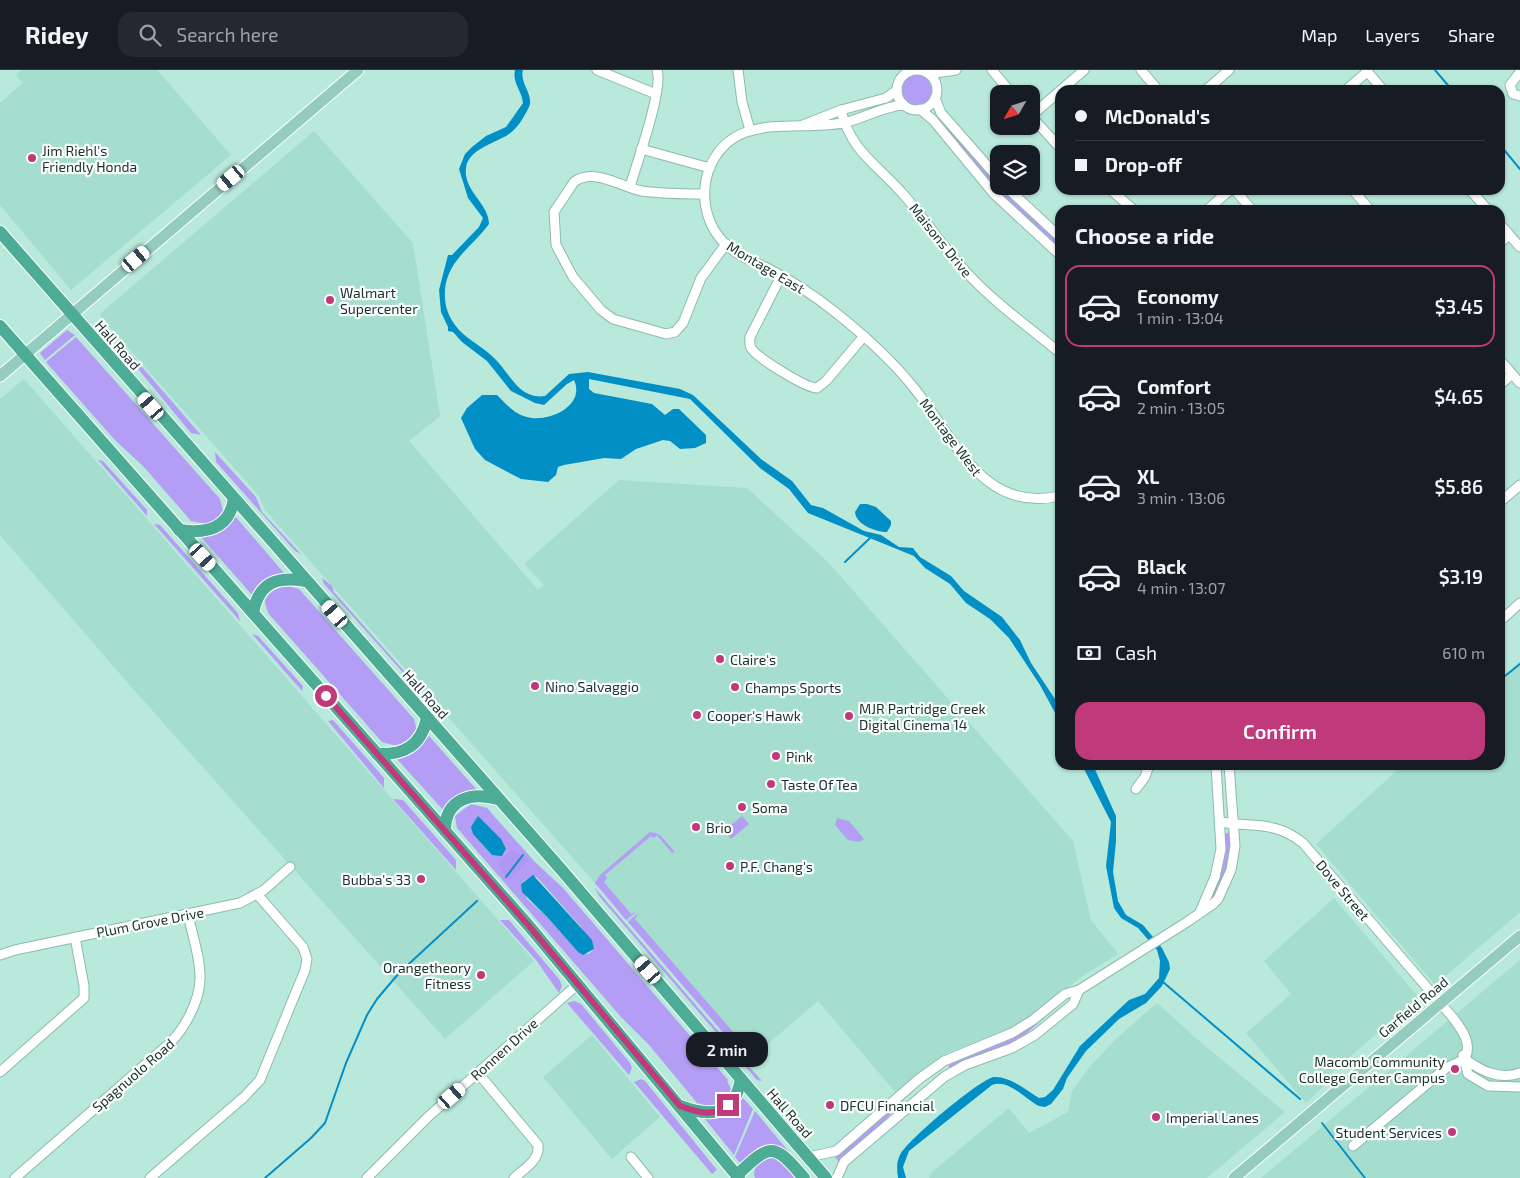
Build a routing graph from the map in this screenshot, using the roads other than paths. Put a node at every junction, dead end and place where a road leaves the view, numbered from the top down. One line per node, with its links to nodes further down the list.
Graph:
1 (358, 70): 59 (main road)
2 (597, 70): 21 (street)
3 (657, 70): 21 (street)
4 (738, 70): 32 (street)
5 (992, 70): 14 (street)
6 (1084, 70): 15 (street)
7 (1141, 70): 16 (street)
8 (1229, 70): 17 (street)
9 (954, 71): 12 (street); 22 (street)
10 (1367, 71): 18 (street); 19 (street)
11 (1520, 71): 24 (street)
12 (924, 72): 13 (street); 22 (street)
13 (903, 73): 20 (street)
14 (1004, 85)
15 (1068, 85)
16 (1154, 85)
17 (1212, 85)
18 (1352, 85)
19 (1379, 85)
20 (897, 90): 25 (street); 28 (street, Montage East)
21 (656, 94): 34 (street)
22 (935, 94): 27 (street); 36 (street)
23 (1055, 96): 26 (street)
24 (1520, 96)
25 (904, 105): 27 (street); 29 (street, Montage East)
26 (1040, 108)
27 (920, 109): 57 (street)
28 (841, 110): 29 (street, Maisons Drive); 30 (street, Montage East)
29 (844, 123): 30 (street, Montage East); 62 (street, Maisons Drive)
30 (803, 125): 32 (street, Montage East)
31 (1040, 126): 33 (street)
32 (750, 130): 35 (street, Montage East)
33 (1055, 142)
34 (641, 149): 35 (street); 37 (street)
35 (710, 168): 38 (street, Montage East)
36 (990, 169)
37 (630, 187): 38 (street); 55 (street)
38 (705, 194): 55 (street, Montage East)
39 (1016, 195): 52 (street)
40 (1117, 195): 45 (street)
41 (1224, 195): 46 (street)
42 (1238, 195): 47 (street)
43 (1357, 195): 48 (street)
44 (1474, 195): 49 (street)
45 (1128, 205)
46 (1213, 205)
47 (1248, 205)
48 (1366, 205)
49 (1484, 205)
50 (1505, 230): 53 (street)
51 (0, 232): 59 (highway, Hall Road)
52 (1055, 232)
53 (1509, 235): 54 (street); 56 (street)
54 (1505, 239)
55 (726, 244): 58 (street, Montage East)
56 (1520, 247)
57 (1055, 250)
58 (781, 276): 61 (street, Montage East); 61 (street)
59 (71, 314): 63 (main road); 72 (highway, Hall Road)
60 (0, 326): 63 (highway)
61 (864, 336): 70 (street, Montage West)
62 (1055, 349)
63 (24, 354): 66 (main road); 73 (highway)
64 (1505, 366): 65 (street)
65 (1512, 374): 67 (street); 68 (street)
66 (0, 376)
67 (1505, 380)
68 (1520, 383)
69 (1520, 485): 71 (street)
70 (1055, 497)
71 (1505, 498)
72 (234, 499): 73 (highway); 74 (highway, Hall Road)
73 (179, 530): 76 (highway)
74 (306, 580): 76 (highway); 78 (highway, Hall Road)
75 (1520, 603): 77 (street)
76 (253, 613): 79 (highway)
77 (1505, 616)
78 (428, 718): 79 (highway); 84 (highway, Hall Road)
79 (377, 754): 87 (highway)
80 (1147, 770): 83 (street)
81 (1216, 770): 85 (street)
82 (1230, 770): 86 (street)
83 (1136, 789)
84 (498, 799): 87 (highway); 102 (highway, Hall Road)
85 (1221, 822): 86 (street, Dove Street); 90 (street)
86 (1235, 824): 90 (street); 97 (street, Dove Street)
87 (445, 831): 95 (highway)
88 (290, 867): 89 (street, Plum Grove Drive)
89 (257, 894): 91 (street, Plum Grove Drive); 110 (street)
90 (1200, 912): 96 (street)
91 (188, 914): 93 (street, Plum Grove Drive); 109 (street, Spagnuolo Road)
92 (1520, 936): 97 (main road, Garfield Road)
93 (74, 937): 94 (street, Plum Grove Drive); 99 (street)
94 (0, 955)
95 (578, 984): 100 (street, Ronnen Drive); 104 (highway)
96 (1079, 990): 107 (street); 116 (street)
97 (1440, 1004): 98 (street, Dove Street); 117 (main road, Garfield Road)
98 (1465, 1059): 101 (street); 103 (street); 105 (street)
99 (0, 1072)
100 (478, 1073): 111 (street, Ronnen Drive); 112 (street)
101 (1520, 1073)
102 (741, 1079): 104 (highway); 107 (highway, Hall Road)
103 (1520, 1087)
104 (680, 1106): 108 (highway)
105 (1353, 1146)
106 (631, 1158): 113 (street)
107 (809, 1158): 115 (highway, Hall Road)
108 (736, 1177): 114 (highway)
109 (15, 1178)
110 (150, 1178)
111 (367, 1178)
112 (514, 1178)
113 (648, 1178)
114 (804, 1178)
115 (826, 1178)
116 (837, 1178)
117 (1234, 1178)

